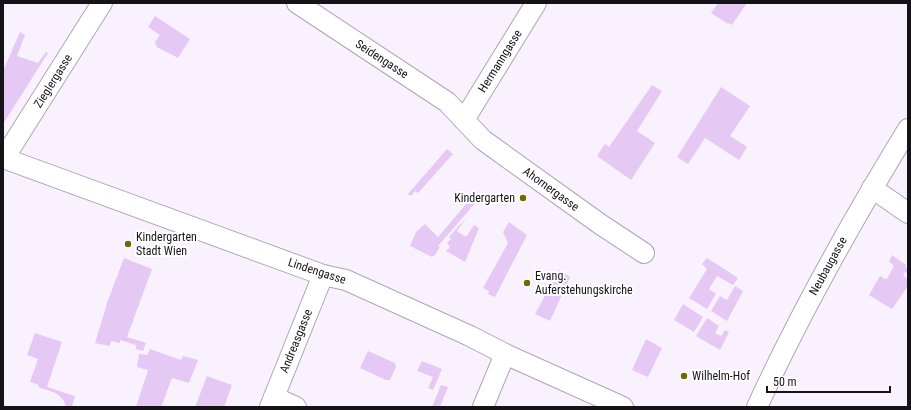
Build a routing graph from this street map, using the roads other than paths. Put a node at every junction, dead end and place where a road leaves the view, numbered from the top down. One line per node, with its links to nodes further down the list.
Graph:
1 (102, 3): 6 (street, Zieglergasse)
2 (536, 3): 4 (street, Hermanngasse)
3 (300, 4): 4 (street, Seidengasse)
4 (464, 120): 9 (street, Ahornergasse)
5 (908, 129): 7 (street, Neubaugasse)
6 (3, 158): 10 (street, Lindengasse)
7 (872, 188): 8 (street); 16 (street, Neubaugasse)
8 (908, 213)
9 (644, 253)
10 (323, 275): 11 (street, Lindengasse); 12 (street, Andreasgasse)
11 (505, 354): 14 (street); 15 (street, Lindengasse)
12 (272, 402): 13 (street)
13 (296, 407)
14 (483, 407)
15 (622, 407)
16 (757, 407)

